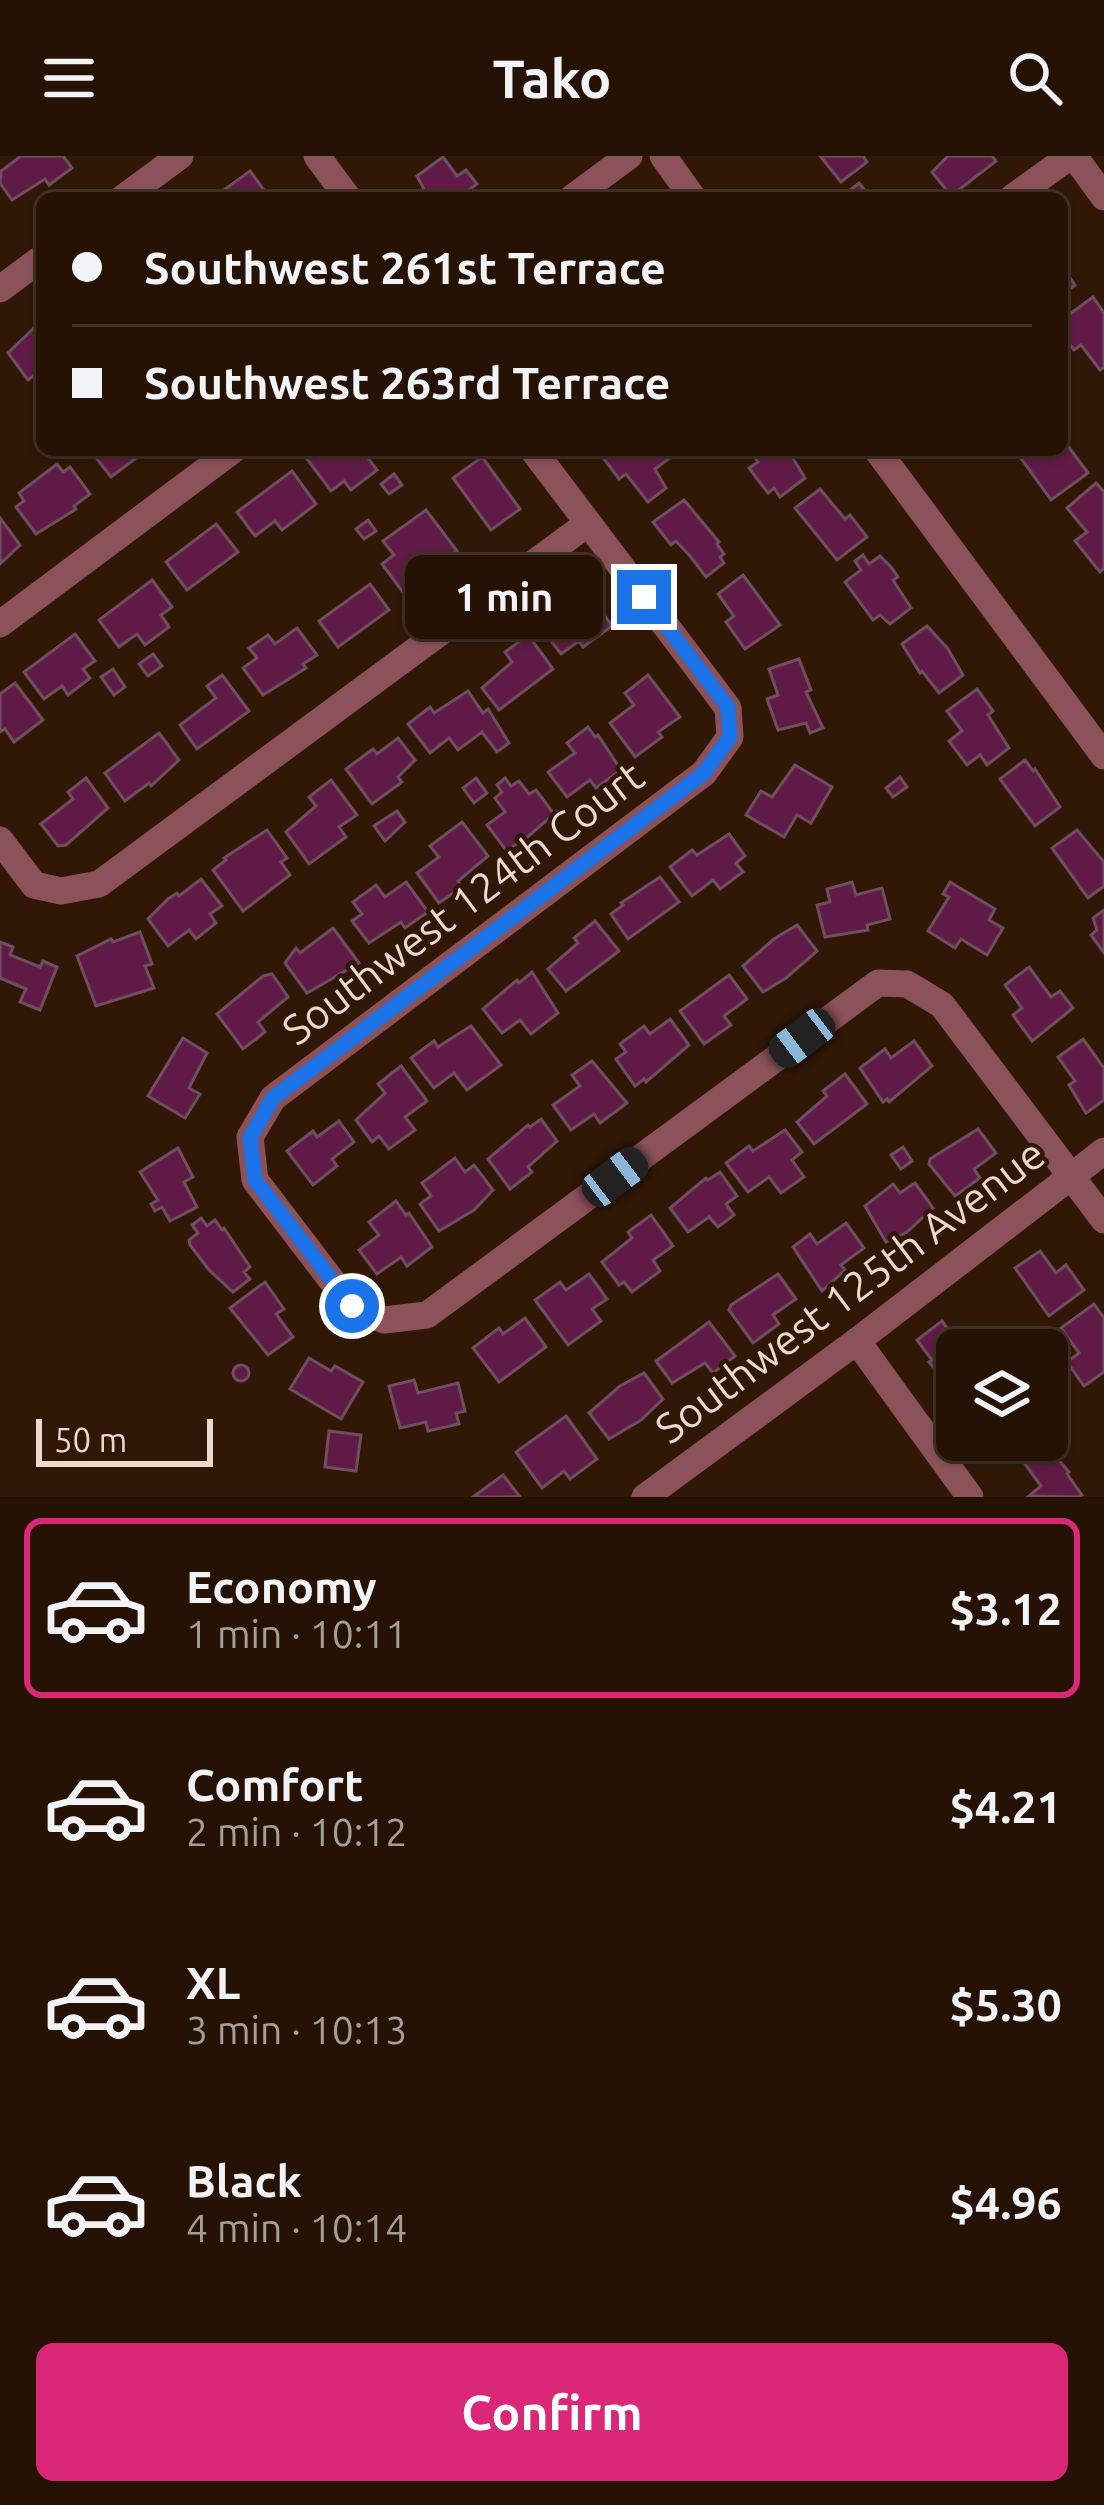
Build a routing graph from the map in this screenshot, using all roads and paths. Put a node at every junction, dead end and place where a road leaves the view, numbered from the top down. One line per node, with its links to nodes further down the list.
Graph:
1 (180, 156): 6 (street)
2 (317, 156): 7 (street)
3 (629, 156): 8 (street)
4 (662, 156): 9 (street)
5 (1072, 156): 10 (street); 11 (street)
6 (131, 192)
7 (344, 192)
8 (580, 192)
9 (689, 192)
10 (1021, 192)
11 (1104, 197)
12 (36, 262): 13 (street)
13 (0, 289)
14 (224, 456): 18 (street)
15 (536, 456): 17 (street)
16 (882, 456): 19 (street)
17 (587, 524): 20 (street); 22 (street, Southwest 124th Court)
18 (0, 624)
19 (1104, 756)
20 (0, 840)
21 (1104, 1151): 22 (street, Southwest 125th Avenue)
22 (1071, 1176): 23 (street); 24 (street, Southwest 125th Avenue)
23 (1104, 1220)
24 (857, 1341): 25 (street, Southwest 125th Avenue); 26 (street)
25 (645, 1497)
26 (970, 1497)

